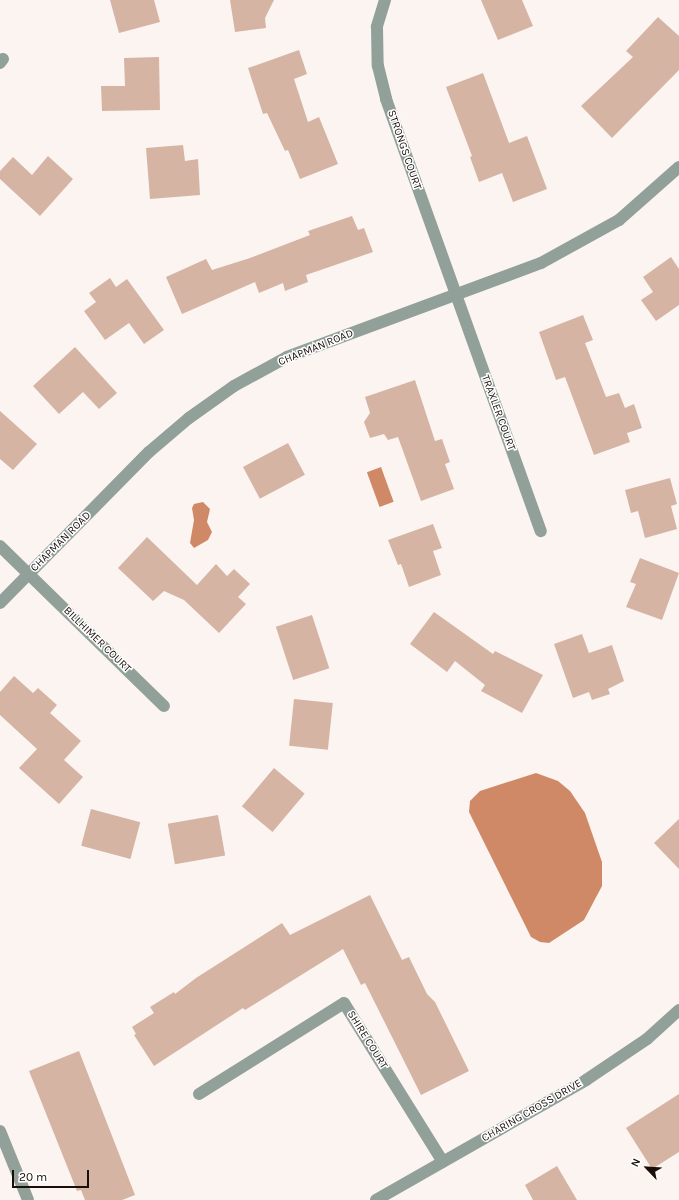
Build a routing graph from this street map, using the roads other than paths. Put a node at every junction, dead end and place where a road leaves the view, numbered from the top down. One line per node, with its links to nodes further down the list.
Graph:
1 (385, 0): 3 (street, STRONGS COURT)
2 (679, 167): 3 (street, CHAPMAN ROAD)
3 (455, 295): 4 (street, TRAXLER COURT); 6 (street, CHAPMAN ROAD)
4 (541, 531)
5 (0, 546): 6 (street, BILLHIMER COURT)
6 (29, 574): 7 (street, CHAPMAN ROAD); 8 (street, BILLHIMER COURT)
7 (0, 603)
8 (164, 706)
9 (679, 1010): 12 (street, CHARING CROSS DRIVE)
10 (199, 1094): 12 (street, SHIRE COURT)
11 (0, 1130): 13 (street)
12 (443, 1162): 14 (street, CHARING CROSS DRIVE)
13 (28, 1200)
14 (376, 1200)

